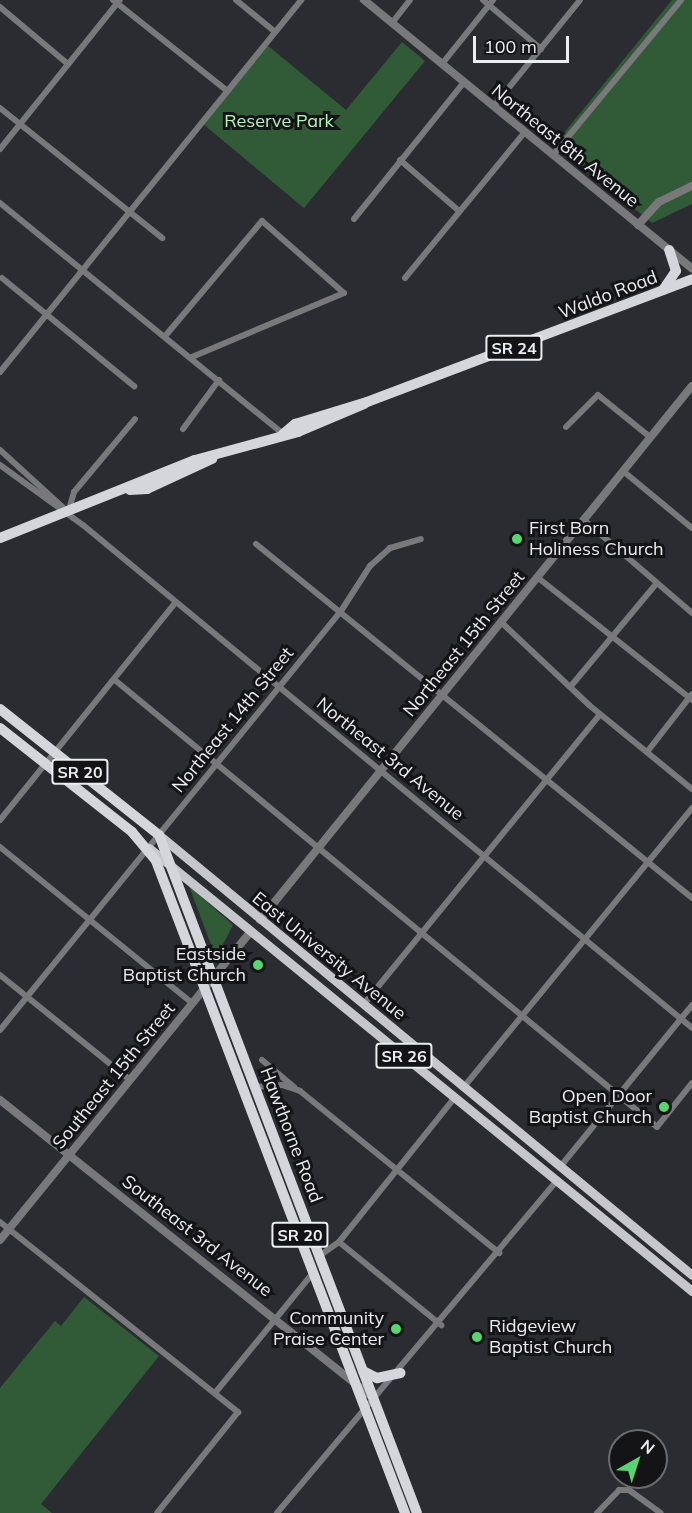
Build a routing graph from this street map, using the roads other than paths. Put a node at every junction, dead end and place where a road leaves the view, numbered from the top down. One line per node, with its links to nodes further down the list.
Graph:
1 (236, 0): 12 (street)
2 (301, 0): 12 (street)
3 (364, 0): 11 (street, Northeast 8th Avenue)
4 (410, 0): 11 (street)
5 (483, 0): 9 (street)
6 (580, 0): 13 (street)
7 (681, 0): 23 (street)
8 (117, 1): 14 (street); 17 (street)
9 (491, 2): 13 (street); 15 (street)
10 (0, 7): 14 (street)
11 (392, 22): 15 (street, Northeast 8th Avenue)
12 (274, 31): 17 (street)
13 (541, 49): 18 (street)
14 (68, 64): 20 (street)
15 (442, 64): 16 (street, Northeast 8th Avenue)
16 (464, 82): 18 (street, Northeast 8th Avenue); 24 (street)
17 (226, 90): 27 (street)
18 (494, 106): 21 (street, Northeast 8th Avenue)
19 (0, 108): 20 (street)
20 (19, 124): 22 (street); 27 (street)
21 (525, 132): 23 (street, Northeast 8th Avenue); 28 (street)
22 (0, 149)
23 (553, 155): 30 (street, Northeast 8th Avenue)
24 (400, 160): 28 (street); 29 (street)
25 (692, 186): 30 (street)
26 (0, 203): 34 (street)
27 (129, 211): 31 (street); 34 (street)
28 (459, 211): 36 (street)
29 (354, 219)
30 (638, 225): 32 (street, Northeast 8th Avenue)
31 (162, 238)
32 (669, 250): 33 (street, Northeast 8th Avenue); 38 (highway)
33 (692, 268)
34 (82, 270): 39 (street); 40 (street)
35 (2, 278): 39 (street)
36 (405, 278)
37 (692, 279): 38 (highway, Waldo Road / SR 24)
38 (661, 293): 49 (highway, Waldo Road / SR 24)
39 (46, 315): 42 (street); 44 (street)
40 (166, 335): 41 (street); 41 (street)
41 (192, 357): 43 (street)
42 (0, 372)
43 (219, 380): 48 (street); 49 (street)
44 (134, 386)
45 (692, 386): 50 (street, Northeast 15th Street)
46 (135, 420): 56 (street)
47 (566, 428): 50 (street)
48 (183, 429)
49 (283, 434): 56 (highway, Waldo Road / SR 24)
50 (650, 437): 54 (street, Northeast 15th Street)
51 (0, 450): 53 (street, Northeast 3rd Avenue)
52 (0, 465): 55 (street, Northeast 3rd Avenue)
53 (18, 465): 55 (street); 56 (street, Northeast 3rd Avenue)
54 (623, 471): 57 (street, Northeast 15th Street); 58 (street)
55 (11, 473): 56 (street, Northeast 3rd Avenue)
56 (68, 513): 59 (highway, Waldo Road / SR 24); 64 (street, Northeast 3rd Avenue)
57 (584, 520): 62 (street, Northeast 15th Street); 63 (street)
58 (692, 528)
59 (0, 538)
60 (421, 538): 65 (street, Northeast 14th Street)
61 (256, 544): 65 (street)
62 (537, 577): 67 (street, Northeast 15th Street); 68 (street)
63 (656, 584): 66 (street); 68 (street)
64 (175, 603): 69 (street); 71 (street, Northeast 3rd Avenue)
65 (341, 610): 71 (street, Northeast 14th Street); 72 (street)
66 (692, 613)
67 (501, 622): 70 (street); 72 (street, Northeast 15th Street)
68 (612, 637): 70 (street); 73 (street)
69 (116, 681): 78 (street); 79 (street)
70 (571, 686): 75 (street)
71 (279, 688): 79 (street, Northeast 14th Street); 81 (street, Northeast 3rd Avenue)
72 (444, 692): 81 (street, Northeast 15th Street); 82 (street)
73 (691, 697): 77 (street)
74 (0, 709): 78 (highway, East University Avenue / SR 20)
75 (600, 714): 77 (street); 82 (street)
76 (0, 728): 80 (highway, East University Avenue / SR 20)
77 (647, 752): 83 (street)
78 (56, 753): 80 (street); 86 (highway, East University Avenue / SR 20)
79 (218, 763): 86 (street, Northeast 14th Street); 88 (street)
80 (47, 764): 85 (street); 89 (highway, East University Avenue / SR 20)
81 (380, 771): 88 (street, Northeast 15th Street); 90 (street, Northeast 3rd Avenue)
82 (548, 778): 90 (street); 92 (street)
83 (692, 789)
84 (692, 808): 92 (street)
85 (0, 820)
86 (159, 835): 89 (street, Northeast 14th Street); 91 (highway, Hawthorne Road / SR 20); 95 (main road, East University Avenue / SR 26)
87 (0, 847): 94 (street)
88 (319, 847): 95 (street, Northeast 15th Street); 97 (street)
89 (149, 848): 91 (main road, East University Avenue / SR 26); 94 (street, Northeast 14th Street); 101 (highway, Hawthorne Road / SR 20)
90 (484, 855): 97 (street); 98 (street, Northeast 3rd Avenue)
91 (168, 859): 96 (main road, East University Avenue / SR 26); 100 (highway, Hawthorne Road / SR 20)
92 (648, 862): 93 (street); 98 (street)
93 (692, 898)
94 (90, 920): 102 (street, Northeast 14th Street); 103 (street)
95 (260, 921): 96 (main road); 104 (main road, East University Avenue / SR 26)
96 (251, 931): 100 (street, Southeast 15th Street); 106 (main road, East University Avenue / SR 26)
97 (421, 933): 104 (street); 107 (street)
98 (585, 939): 107 (street); 108 (street, Northeast 3rd Avenue)
99 (0, 975): 102 (street)
100 (213, 977): 101 (street, Southeast 15th Street); 115 (highway, Hawthorne Road / SR 20)
101 (206, 987): 103 (street, Southeast 15th Street); 115 (highway, Hawthorne Road / SR 20)
102 (27, 996): 110 (street, Northeast 14th Street); 112 (street)
103 (192, 1004): 112 (street, Southeast 15th Street)
104 (363, 1005): 106 (main road); 114 (main road, East University Avenue / SR 26)
105 (692, 1005): 108 (street)
106 (355, 1016): 118 (main road, East University Avenue / SR 26)
107 (522, 1017): 114 (street); 117 (street)
108 (681, 1019): 109 (street, Northeast 3rd Avenue); 117 (street)
109 (692, 1028)
110 (0, 1030)
111 (262, 1060): 116 (street)
112 (130, 1080): 120 (street, Southeast 15th Street)
113 (692, 1083): 117 (street)
114 (463, 1088): 118 (main road); 121 (main road, East University Avenue / SR 26)
115 (250, 1089): 116 (street); 130 (highway, Hawthorne Road / SR 20); 132 (highway, Hawthorne Road / SR 20)
116 (300, 1091): 122 (street)
117 (618, 1096): 121 (street)
118 (455, 1097): 122 (street); 123 (main road, East University Avenue / SR 26)
119 (0, 1100): 120 (street, Southeast 3rd Avenue)
120 (70, 1155): 125 (street, Southeast 15th Street); 135 (street, Southeast 3rd Avenue)
121 (560, 1167): 123 (main road); 128 (main road, East University Avenue / SR 26)
122 (396, 1170): 127 (street); 129 (street)
123 (557, 1180): 129 (street); 131 (main road, East University Avenue / SR 26)
124 (0, 1222): 125 (street)
125 (10, 1228): 126 (street, Southeast 15th Street); 140 (street)
126 (0, 1240)
127 (339, 1242): 130 (street); 136 (street)
128 (661, 1250): 131 (main road); 133 (main road, East University Avenue / SR 26)
129 (499, 1253): 136 (street)
130 (319, 1256): 137 (highway, Hawthorne Road / SR 20)
131 (655, 1260): 134 (main road, East University Avenue / SR 26)
132 (314, 1272): 135 (street); 139 (highway, Hawthorne Road / SR 20)
133 (692, 1275)
134 (692, 1291)
135 (276, 1318): 139 (street, Southeast 3rd Avenue); 140 (street)
136 (441, 1325): 138 (street)
137 (363, 1371): 138 (highway); 141 (highway, Hawthorne Road / SR 20)
138 (400, 1373): 141 (street)
139 (355, 1380): 141 (highway, Hawthorne Road / SR 20)
140 (215, 1393): 142 (street)
141 (369, 1402): 143 (street); 144 (highway, Hawthorne Road / SR 20); 145 (highway, Hawthorne Road / SR 20)
142 (157, 1513)
143 (277, 1513)
144 (405, 1513)
145 (417, 1513)
146 (597, 1513): 147 (street)
147 (661, 1513)

